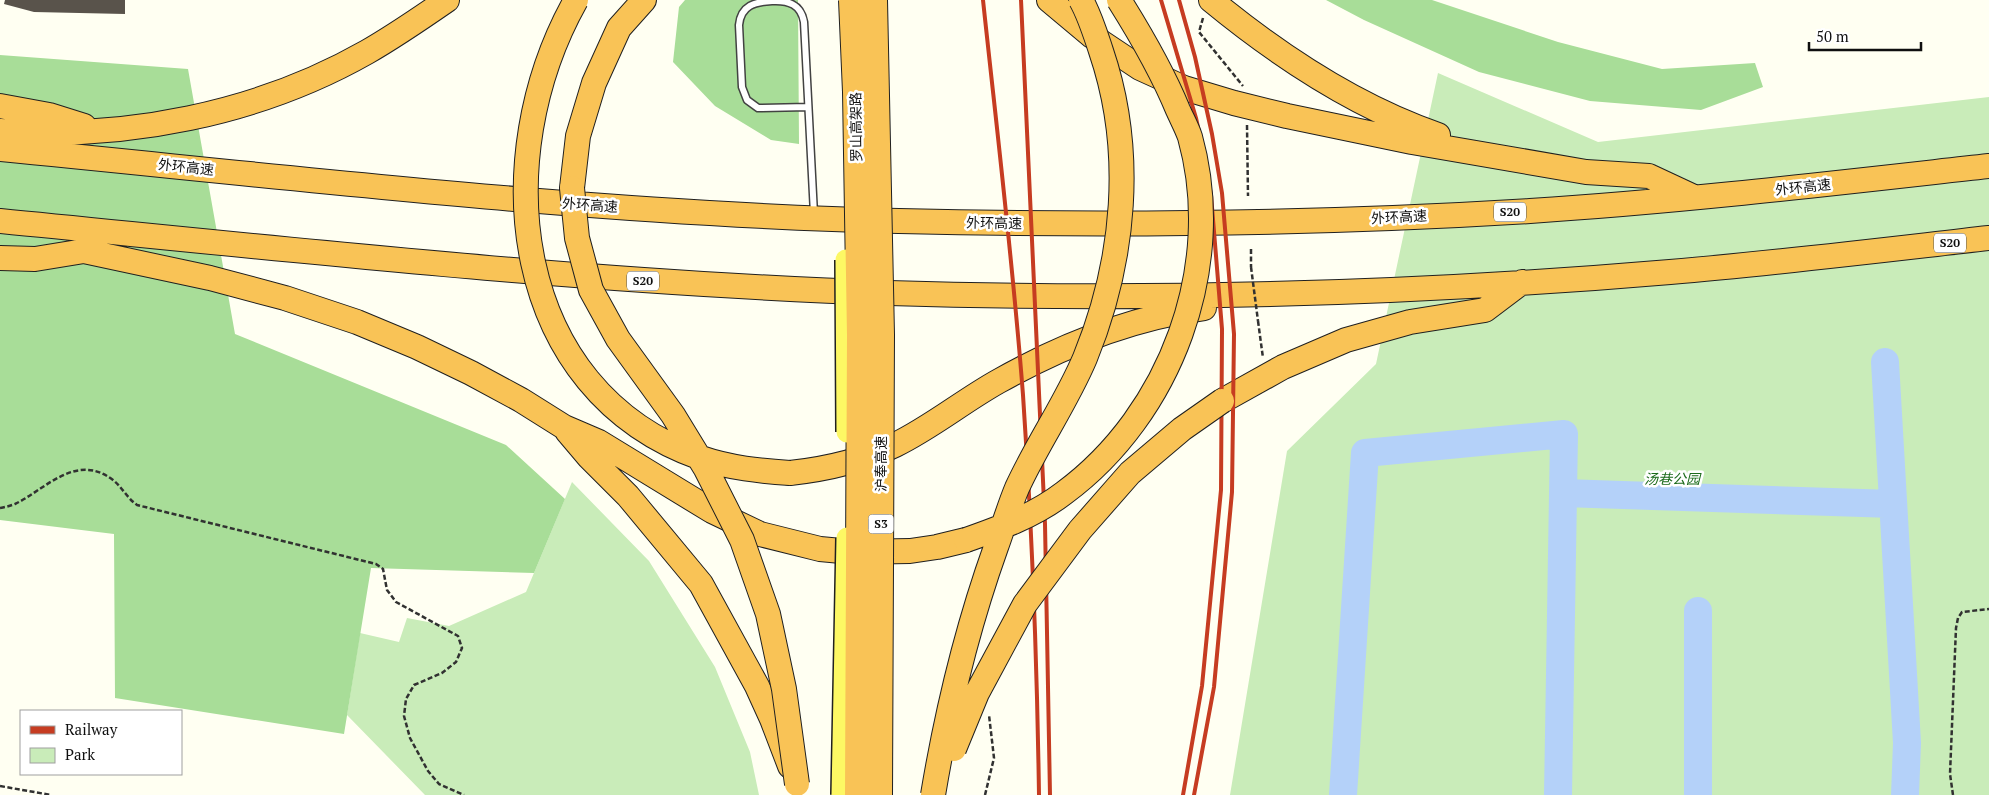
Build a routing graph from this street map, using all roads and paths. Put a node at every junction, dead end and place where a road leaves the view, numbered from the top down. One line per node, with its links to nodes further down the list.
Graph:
1 (447, 0): 16 (highway)
2 (576, 0): 32 (highway, bridge)
3 (644, 0): 39 (highway, bridge)
4 (841, 0): 42 (main road, bridge)
5 (852, 0): 29 (highway, 罗山高架路, bridge)
6 (875, 0): 29 (highway, 罗山高架路, bridge)
7 (884, 0): 45 (main road)
8 (1049, 0): 19 (highway)
9 (1081, 0): 46 (highway, bridge)
10 (1119, 0): 34 (highway, bridge)
11 (1208, 7): 12 (path); 19 (highway)
12 (1244, 90)
13 (0, 106): 16 (highway)
14 (808, 106): 14 (lane); 23 (lane)
15 (1247, 122): 21 (path)
16 (100, 131): 17 (highway)
17 (0, 132)
18 (0, 149): 23 (highway, 外环高速 / S20)
19 (1524, 161): 22 (highway)
20 (1989, 166): 22 (highway, 外环高速 / S20)
21 (1248, 196)
22 (1696, 198): 23 (highway, 外环高速 / S20)
23 (814, 218)
24 (0, 221): 25 (highway, S20)
25 (43, 225): 28 (highway); 32 (highway, S20)
26 (1989, 238): 31 (highway, S20)
27 (1251, 249): 33 (path, bridge)
28 (84, 252): 30 (highway); 34 (highway)
29 (869, 254): 43 (highway, 沪奉高速 / S3, bridge); 44 (highway, 沪奉高速 / S3, bridge)
30 (0, 258)
31 (1522, 282): 32 (highway, S20); 47 (highway, bridge)
32 (1246, 294)
33 (1263, 360)
34 (564, 427): 39 (highway, bridge)
35 (0, 508): 41 (path)
36 (1989, 609): 49 (path)
37 (988, 710): 48 (path)
38 (0, 786): 40 (path)
39 (798, 790)
40 (51, 795)
41 (464, 795)
42 (842, 795)
43 (857, 795)
44 (880, 795)
45 (890, 795)
46 (933, 795)
47 (940, 795)
48 (985, 795)
49 (1953, 795)

